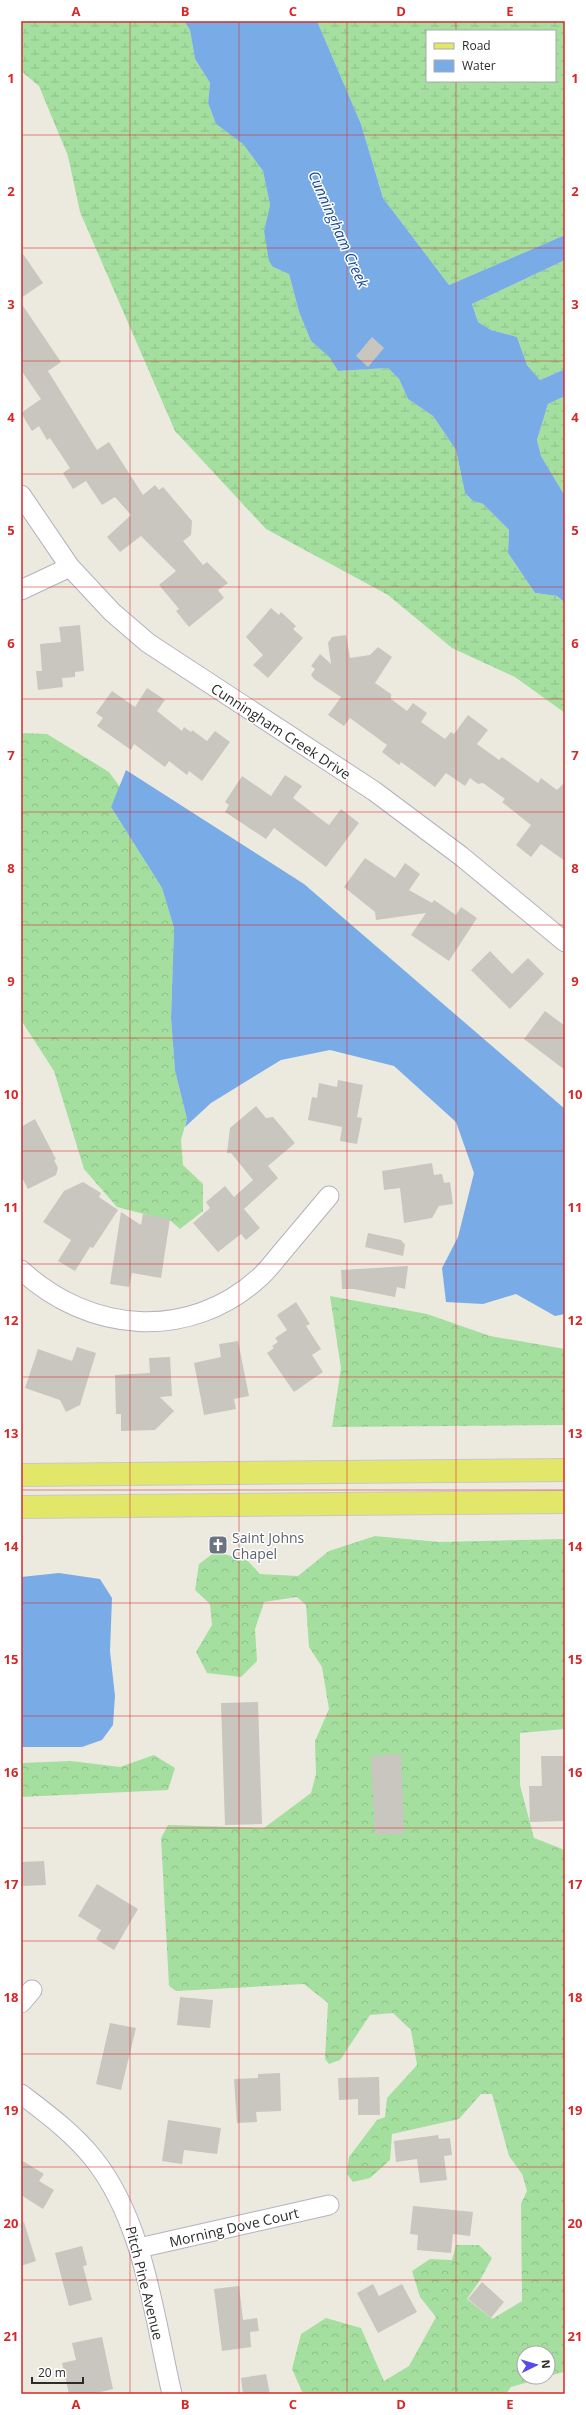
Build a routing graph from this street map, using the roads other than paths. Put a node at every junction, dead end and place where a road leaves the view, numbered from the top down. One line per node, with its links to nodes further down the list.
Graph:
1 (21, 496): 2 (street, Cunningham Creek Drive)
2 (70, 567): 3 (street); 4 (street, Cunningham Creek Drive)
3 (21, 590)
4 (565, 942)
5 (329, 1196): 6 (street)
6 (21, 1270)
7 (565, 1470): 8 (main road)
8 (282, 1472): 9 (main road); 11 (main road)
9 (21, 1475)
10 (565, 1502): 11 (main road)
11 (280, 1504): 12 (main road)
12 (21, 1507)
13 (21, 2094): 15 (street, Pitch Pine Avenue)
14 (329, 2205): 15 (street, Morning Dove Court)
15 (138, 2248): 16 (street, Pitch Pine Avenue)
16 (172, 2394)

